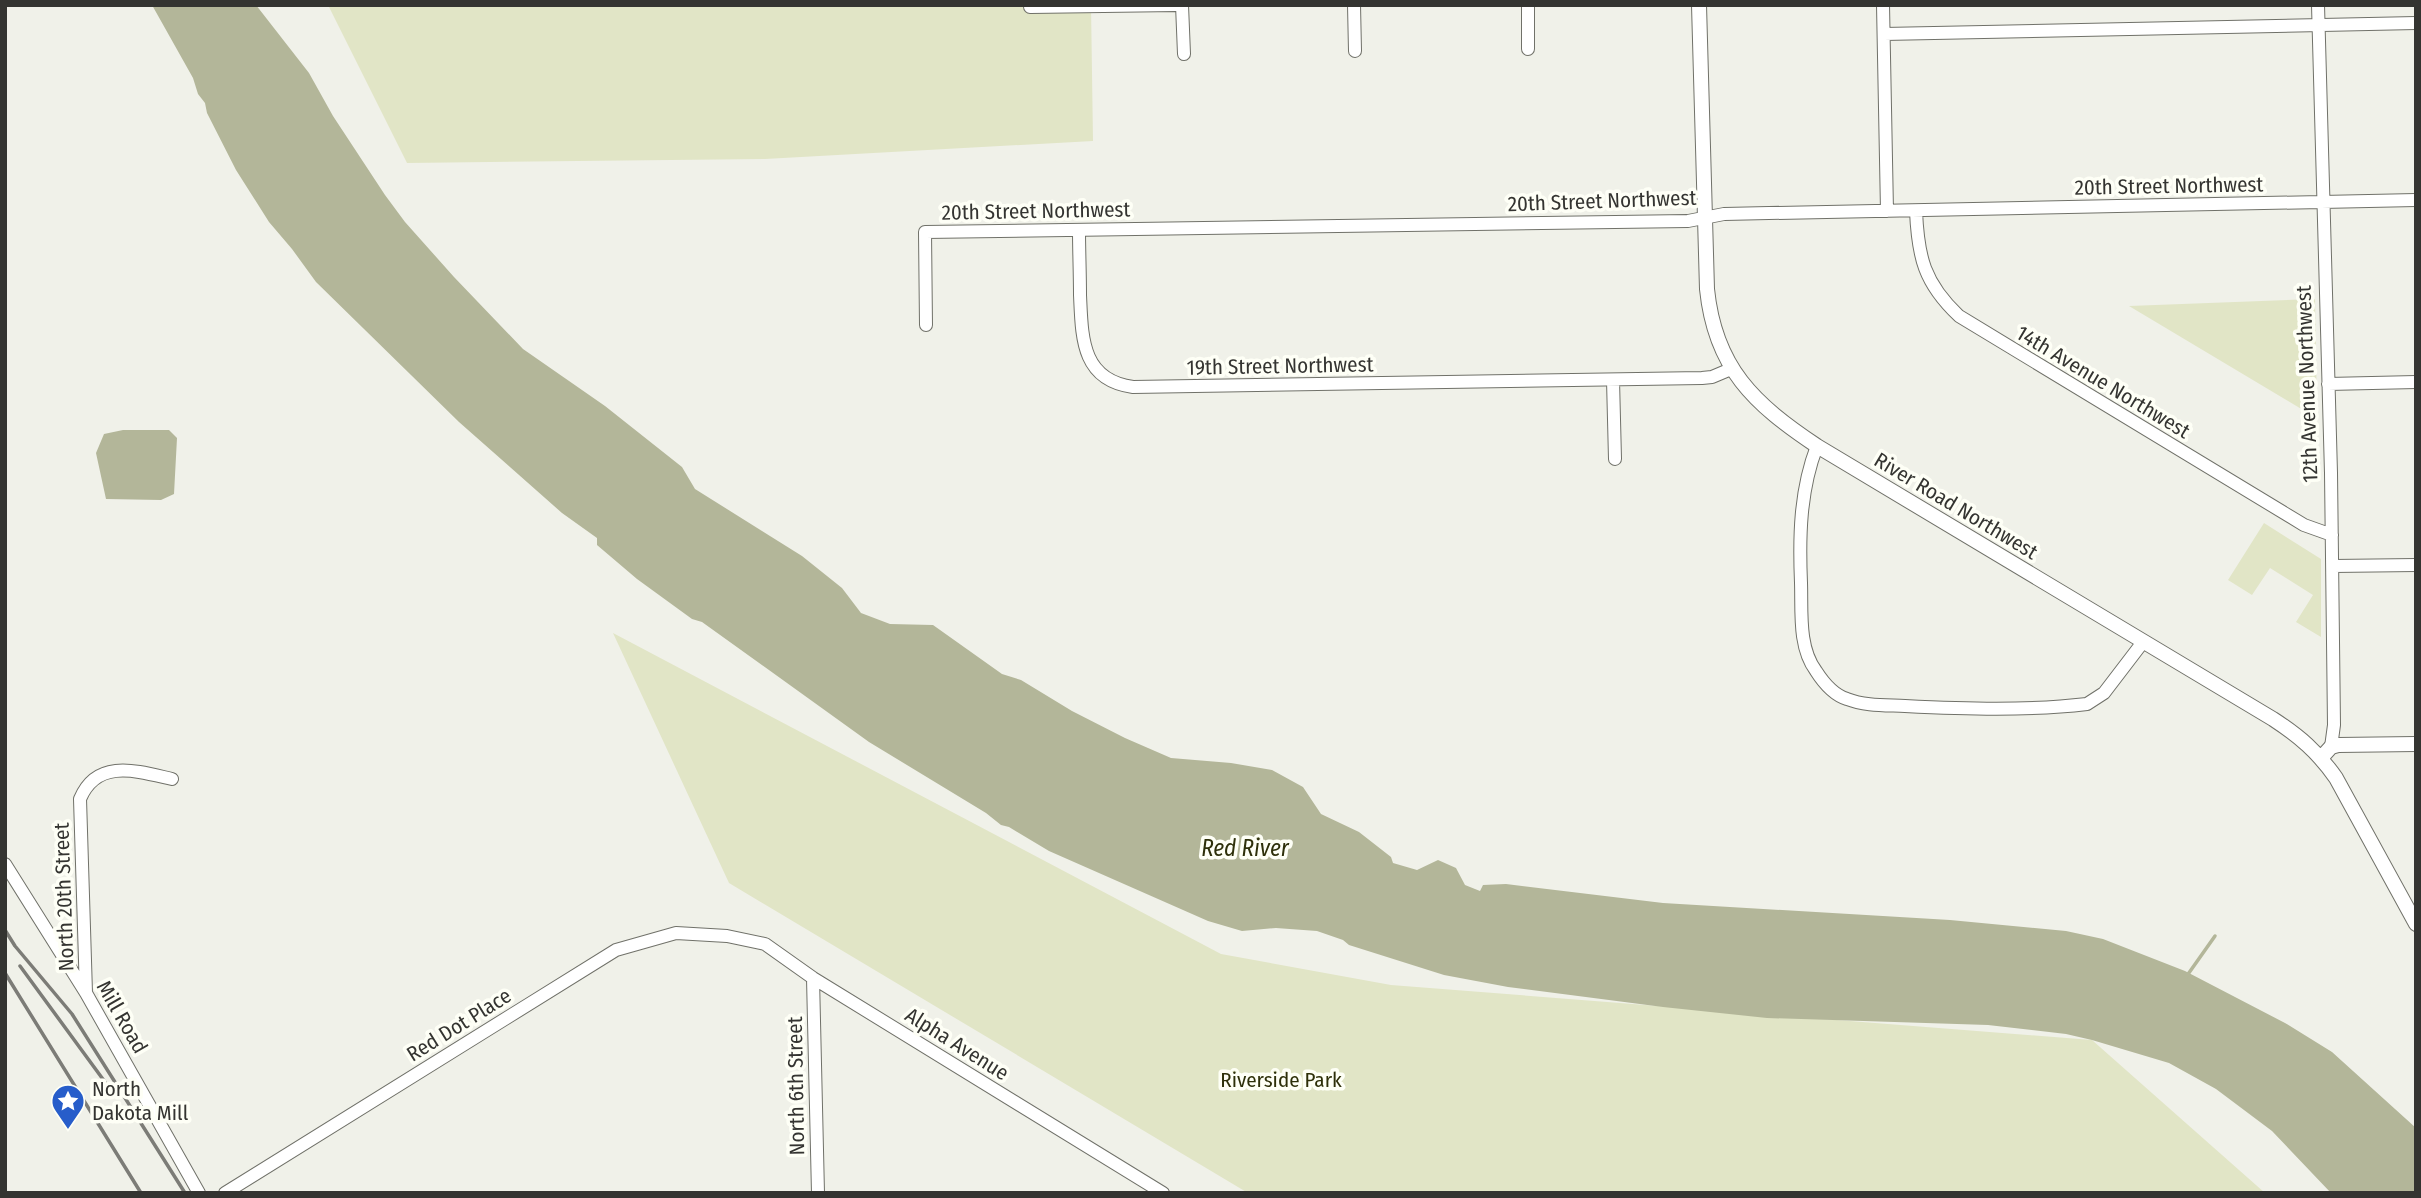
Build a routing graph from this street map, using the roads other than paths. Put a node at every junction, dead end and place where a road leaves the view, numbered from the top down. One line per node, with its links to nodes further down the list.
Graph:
1 (1176, 5): 8 (street)
2 (1182, 5): 14 (street)
3 (1354, 5): 13 (street)
4 (1528, 5): 12 (street)
5 (1699, 5): 19 (street, River Road Northwest)
6 (1883, 5): 11 (street)
7 (2318, 5): 10 (street, 12th Avenue Northwest)
8 (1030, 7)
9 (2416, 23): 10 (street)
10 (2318, 25): 11 (street); 16 (street, 12th Avenue Northwest)
11 (1884, 34): 17 (street)
12 (1528, 49)
13 (1355, 51)
14 (1184, 54)
15 (2416, 200): 16 (street, 20th Street Northwest)
16 (2324, 202): 18 (street, 20th Street Northwest); 25 (street, 12th Avenue Northwest)
17 (1887, 211): 18 (street, 20th Street Northwest); 19 (street, 20th Street Northwest)
18 (1916, 211): 28 (street, 14th Avenue Northwest)
19 (1706, 218): 20 (street, 20th Street Northwest); 22 (street, River Road Northwest)
20 (1079, 230): 21 (street, 20th Street Northwest); 23 (street, 19th Street Northwest)
21 (926, 325)
22 (1731, 369): 23 (street, 19th Street Northwest); 26 (street, River Road Northwest)
23 (1613, 380): 27 (street)
24 (2416, 382): 25 (street)
25 (2328, 384): 28 (street, 12th Avenue Northwest)
26 (1817, 446): 31 (street, River Road Northwest); 31 (street)
27 (1615, 459)
28 (2332, 535): 30 (street, 12th Avenue Northwest)
29 (2416, 565): 30 (street)
30 (2333, 566): 33 (street, 12th Avenue Northwest)
31 (2143, 642): 33 (street, River Road Northwest)
32 (2416, 744): 33 (street)
33 (2326, 752): 36 (street, River Road Northwest)
34 (173, 779): 39 (street, North 20th Street)
35 (5, 864): 39 (street, Mill Road)
36 (2416, 924)
37 (727, 936): 38 (street, Alpha Avenue); 41 (street, Red Dot Place)
38 (813, 978): 42 (street, North 6th Street); 43 (street, Alpha Avenue)
39 (86, 993): 40 (street, Mill Road)
40 (199, 1193)
41 (225, 1193)
42 (818, 1193)
43 (1163, 1193)

